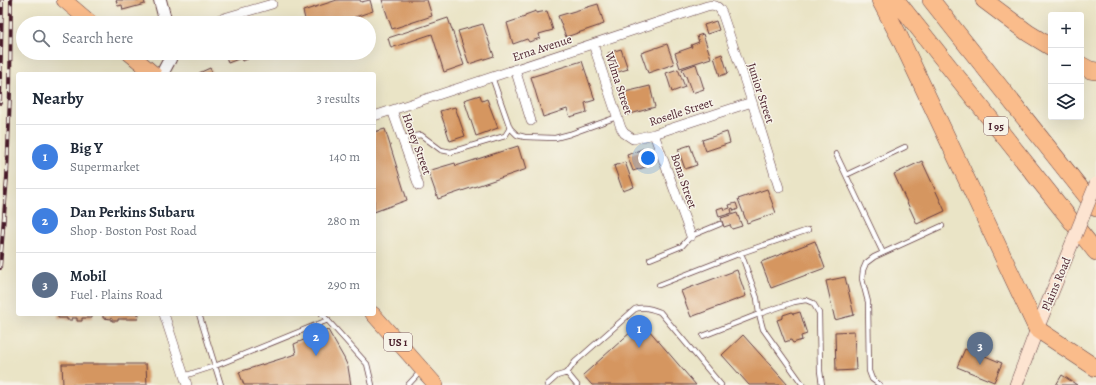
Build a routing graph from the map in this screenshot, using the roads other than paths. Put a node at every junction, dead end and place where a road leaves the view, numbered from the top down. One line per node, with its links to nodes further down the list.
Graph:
1 (64, 0): 9 (main road)
2 (160, 0): 10 (street)
3 (880, 0): 51 (highway)
4 (896, 0): 40 (highway, I 95)
5 (931, 0): 35 (highway, I 95)
6 (984, 0): 13 (highway)
7 (272, 4): 11 (street)
8 (718, 7): 12 (street, Erna Avenue); 20 (street, Junior Street)
9 (83, 16)
10 (164, 16)
11 (231, 16)
12 (593, 44): 16 (street, Erna Avenue); 23 (street, Wilma Street)
13 (1048, 45)
14 (137, 60): 17 (main road)
15 (169, 60): 18 (street)
16 (514, 69): 19 (street, Erna Avenue); 24 (street)
17 (152, 72)
18 (163, 72)
19 (492, 77): 21 (street, Erna Avenue); 25 (lane)
20 (752, 102): 27 (street, Roselle Street); 34 (street, Junior Street)
21 (392, 110): 22 (street, Erna Avenue); 28 (street, Honey Street)
22 (376, 115)
23 (617, 117): 25 (lane); 26 (street, Wilma Street)
24 (531, 121)
25 (510, 128): 28 (lane)
26 (621, 128): 27 (street, Roselle Street)
27 (654, 134): 39 (street, Bona Street)
28 (402, 138): 33 (street, Honey Street)
29 (905, 147): 31 (lane)
30 (836, 154): 31 (lane)
31 (846, 175): 42 (lane)
32 (1096, 184): 51 (main road, Plains Road, bridge)
33 (419, 186)
34 (779, 188)
35 (1096, 208)
36 (720, 224): 39 (lane)
37 (942, 226): 42 (lane)
38 (808, 230): 41 (lane)
39 (691, 236): 43 (lane)
40 (1096, 252)
41 (741, 253): 44 (lane); 45 (lane)
42 (883, 253): 67 (lane)
43 (650, 260)
44 (660, 285)
45 (759, 314): 52 (lane); 65 (lane); 66 (lane)
46 (165, 316): 57 (street)
47 (200, 316): 53 (lane)
48 (324, 316): 50 (lane)
49 (375, 316): 55 (main road, US 1)
50 (328, 320): 53 (lane); 59 (lane)
51 (1037, 329): 54 (highway); 68 (main road, Plains Road)
52 (703, 336)
53 (215, 366): 57 (lane); 58 (lane)
54 (1096, 368)
55 (422, 370): 60 (lane); 61 (main road, US 1)
56 (567, 374): 62 (lane); 63 (lane); 64 (lane)
57 (185, 381)
58 (221, 385)
59 (372, 385)
60 (408, 385)
61 (436, 385)
62 (547, 385)
63 (577, 385)
64 (720, 385)
65 (803, 385)
66 (822, 385)
67 (880, 385)
68 (1016, 385)

